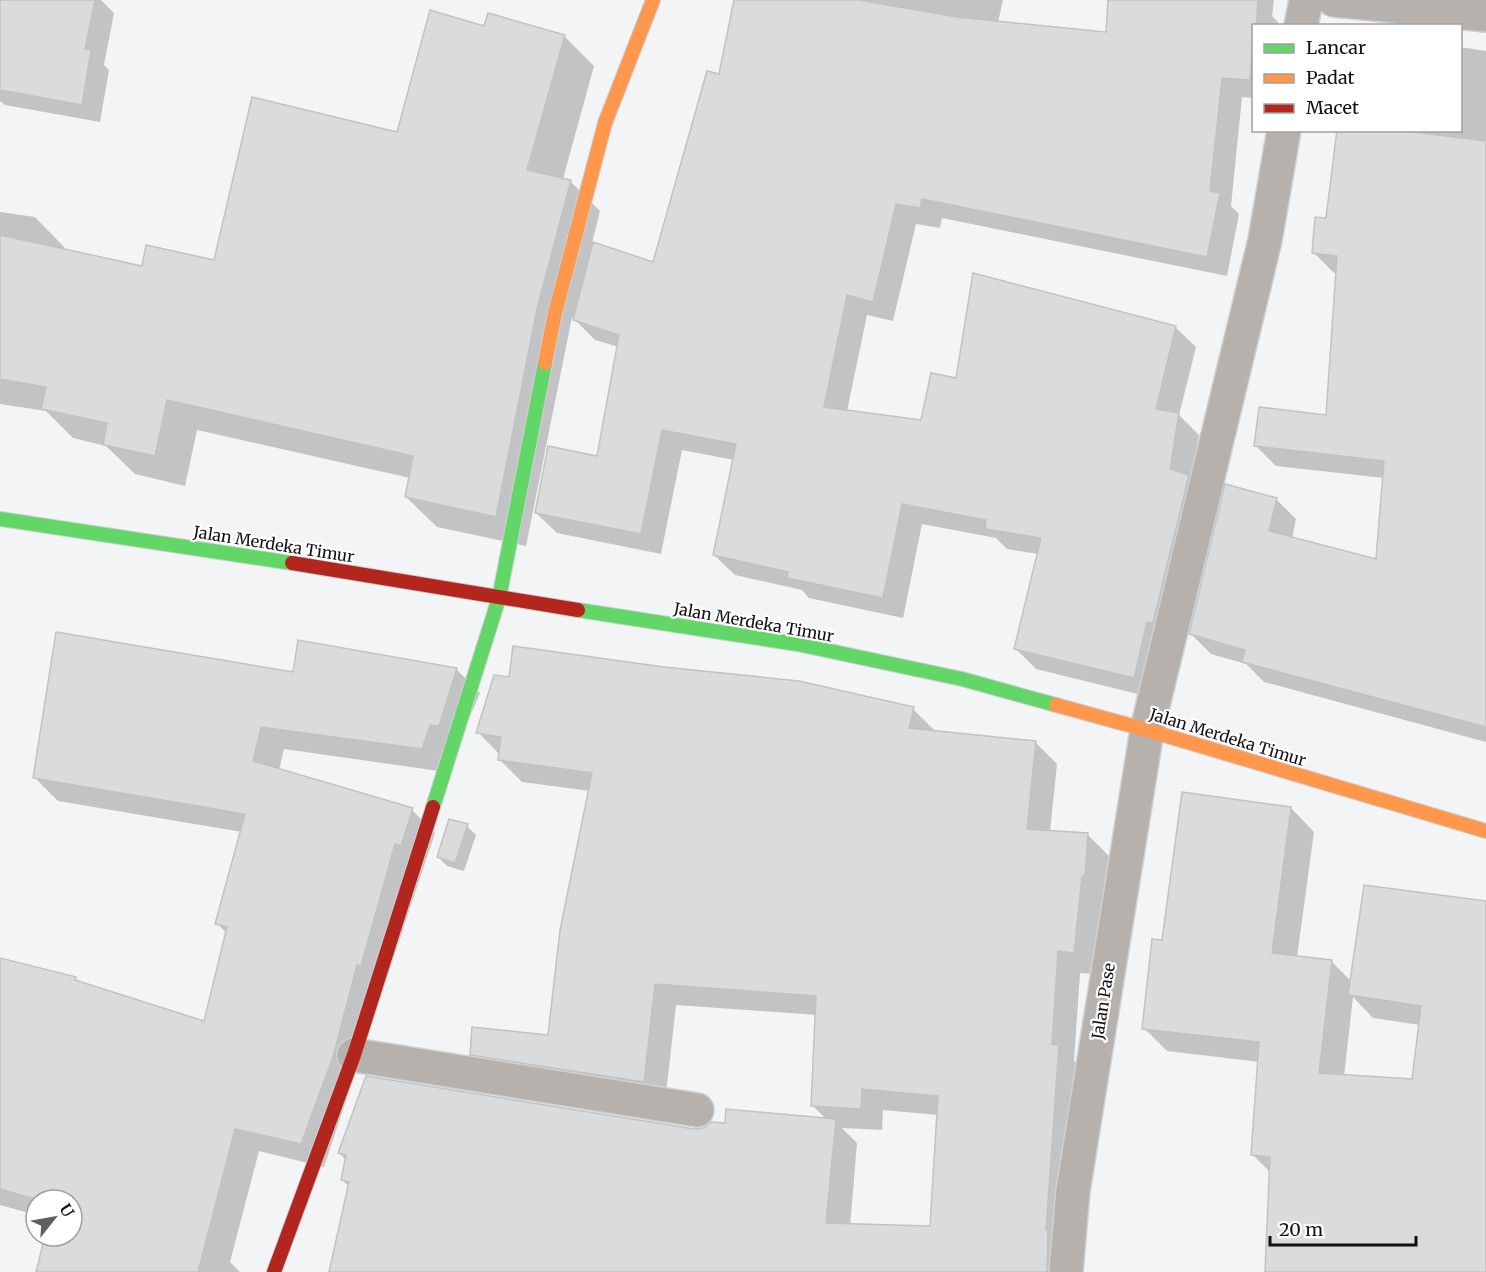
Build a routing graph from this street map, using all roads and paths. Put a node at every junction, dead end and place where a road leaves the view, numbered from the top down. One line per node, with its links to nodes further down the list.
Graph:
1 (653, 0): 8 (main road)
2 (1306, 0): 5 (street)
3 (1334, 0): 4 (street)
4 (1486, 15)
5 (1301, 24)
6 (1284, 132): 9 (street, Jalan Pase)
7 (0, 519): 8 (main road, Jalan Merdeka Timur)
8 (499, 598): 9 (main road, Jalan Merdeka Timur); 11 (main road)
9 (1147, 730): 10 (main road, Jalan Merdeka Timur); 14 (street, Jalan Pase)
10 (1486, 831)
11 (354, 1055): 12 (street); 13 (main road)
12 (697, 1110)
13 (274, 1272)
14 (1066, 1272)

